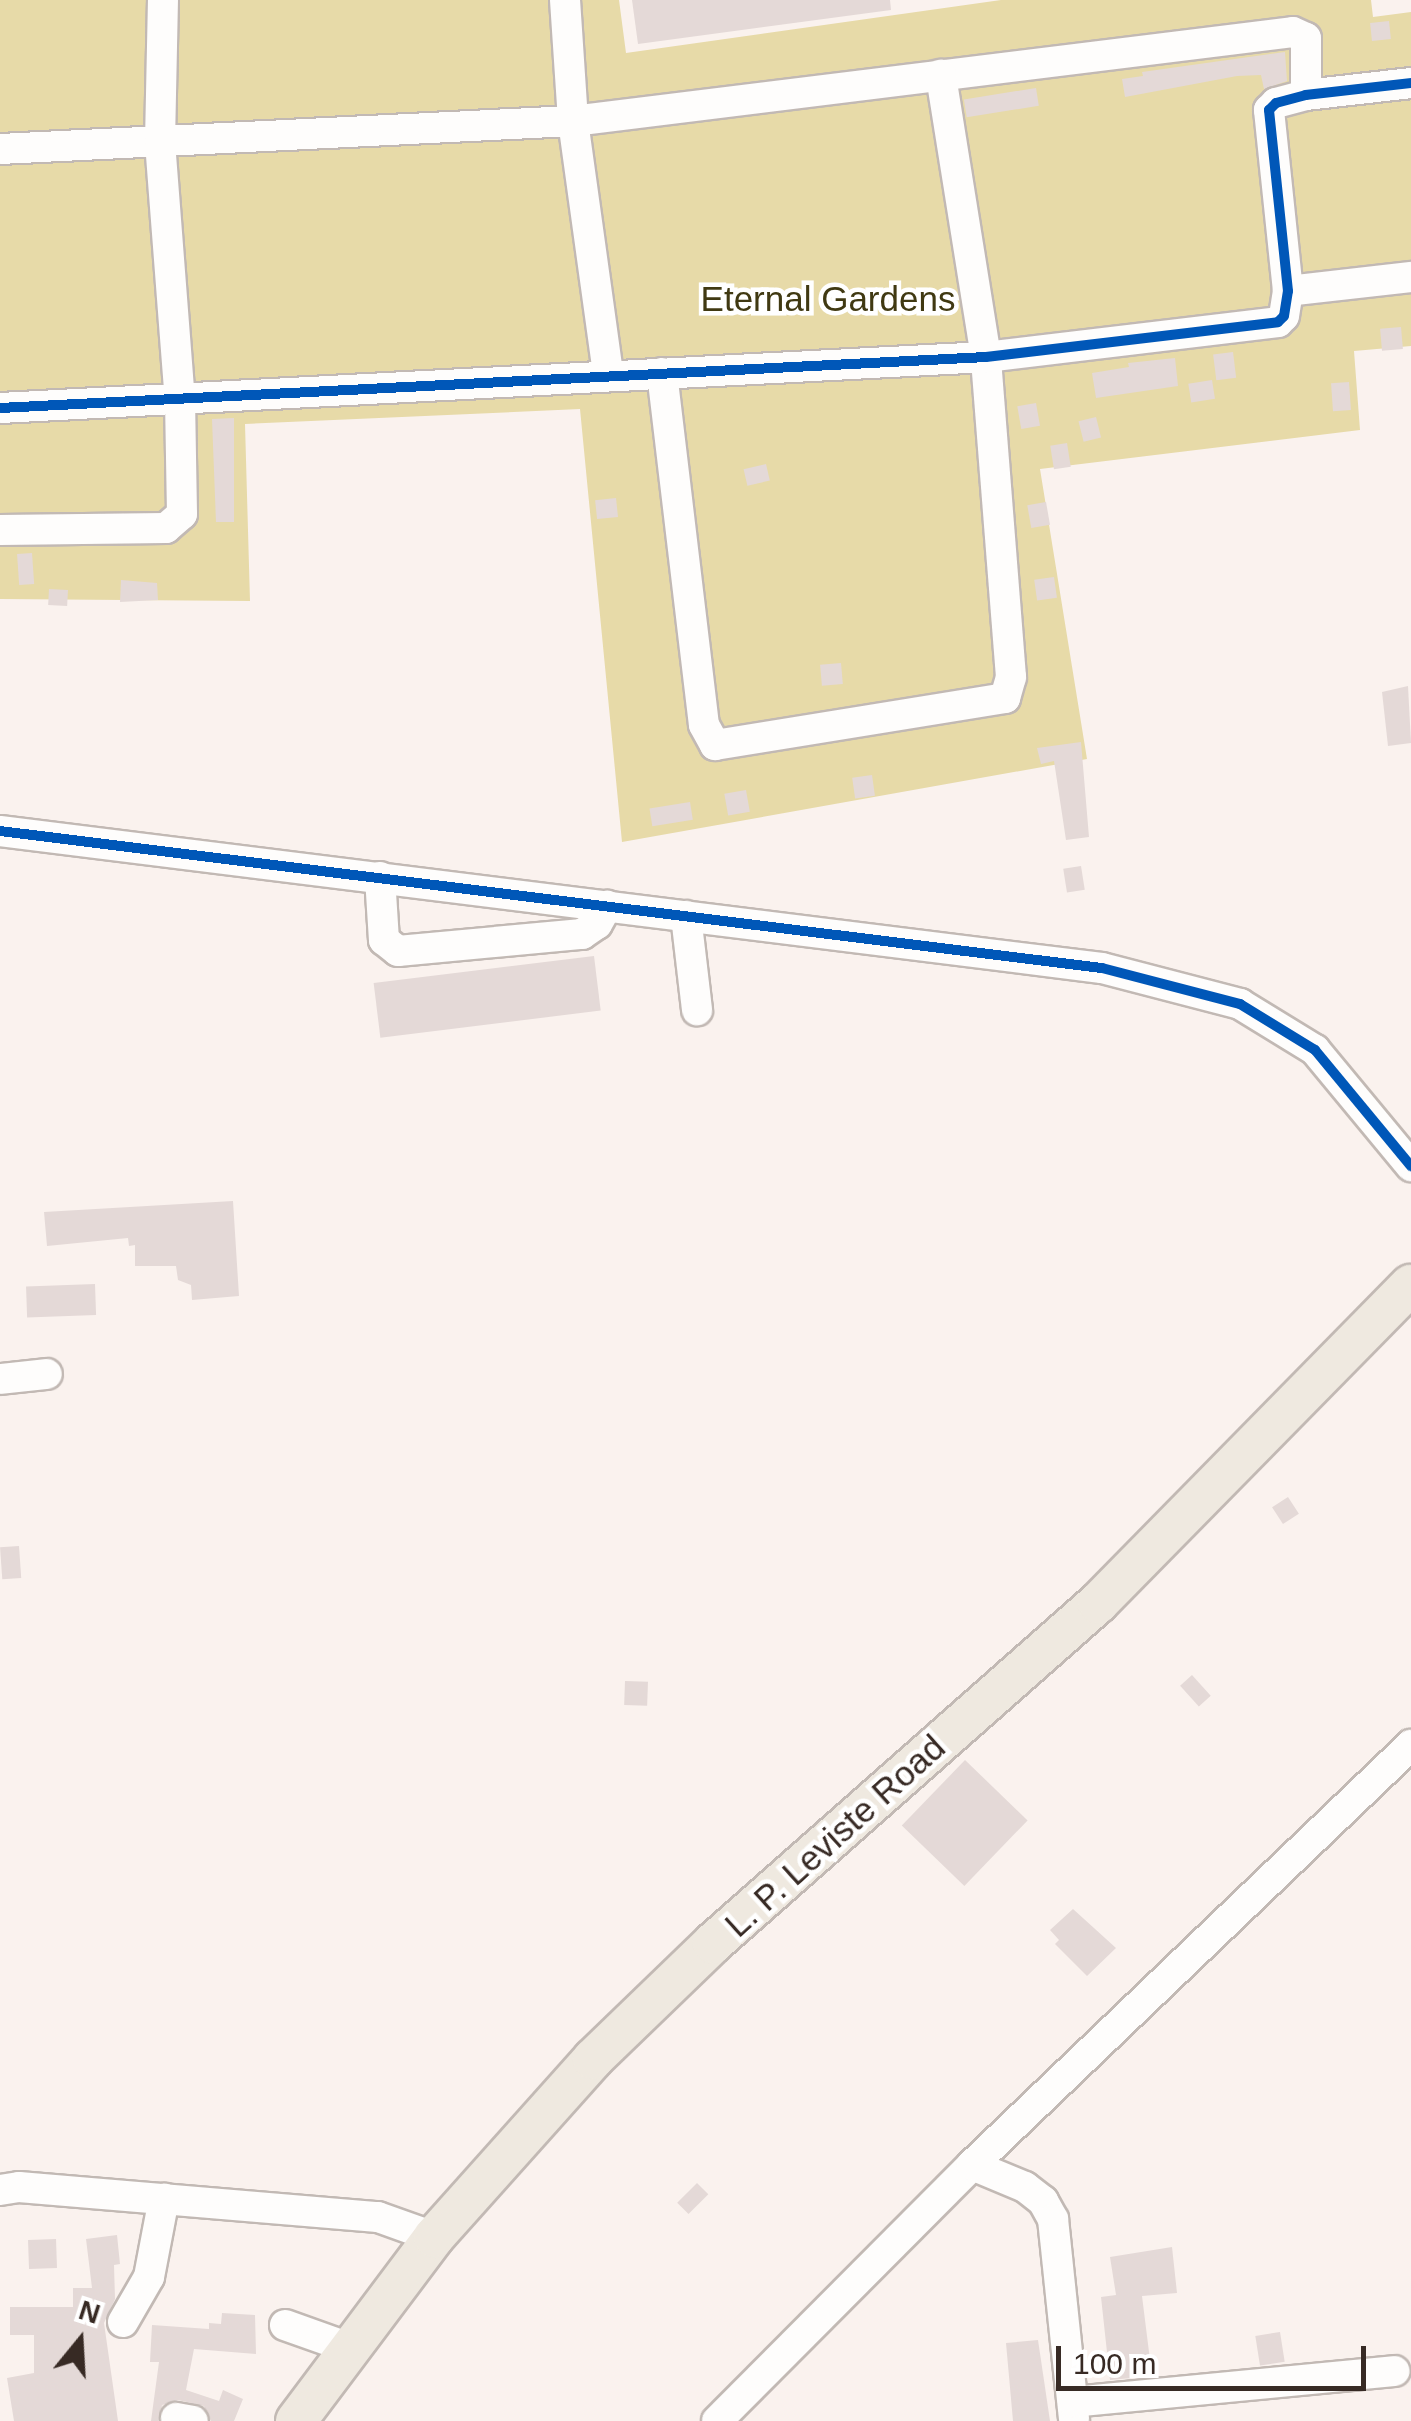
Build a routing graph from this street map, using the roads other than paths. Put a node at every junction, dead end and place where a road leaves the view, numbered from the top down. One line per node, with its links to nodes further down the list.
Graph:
1 (163, 0): 7 (street)
2 (566, 0): 6 (street)
3 (941, 75): 5 (street); 6 (street); 11 (street)
4 (1411, 83): 5 (street)
5 (1306, 95): 10 (street)
6 (573, 121): 7 (street); 13 (street)
7 (160, 142): 8 (street); 14 (street)
8 (0, 150)
9 (1411, 278): 10 (street)
10 (1288, 291): 11 (street)
11 (986, 357): 12 (street); 12 (street)
12 (662, 373): 13 (street)
13 (608, 374): 14 (street)
14 (180, 402): 15 (street); 16 (street)
15 (0, 408)
16 (0, 530)
17 (0, 832): 18 (street)
18 (380, 878): 19 (street); 19 (street)
19 (607, 906): 20 (street)
20 (686, 916): 21 (street); 22 (street)
21 (697, 1010)
22 (1411, 1166)
23 (1411, 1285): 30 (main road, L. P. Leviste Road)
24 (46, 1374): 25 (street)
25 (0, 1378)
26 (1411, 1745): 27 (street)
27 (972, 2165): 35 (street); 37 (street)
28 (0, 2190): 29 (street)
29 (164, 2198): 30 (street); 31 (street)
30 (434, 2238): 33 (main road, L. P. Leviste Road)
31 (122, 2322)
32 (286, 2325): 33 (street)
33 (350, 2348): 36 (main road, L. P. Leviste Road)
34 (1395, 2371): 35 (street)
35 (1074, 2411)
36 (296, 2421)
37 (717, 2421)

